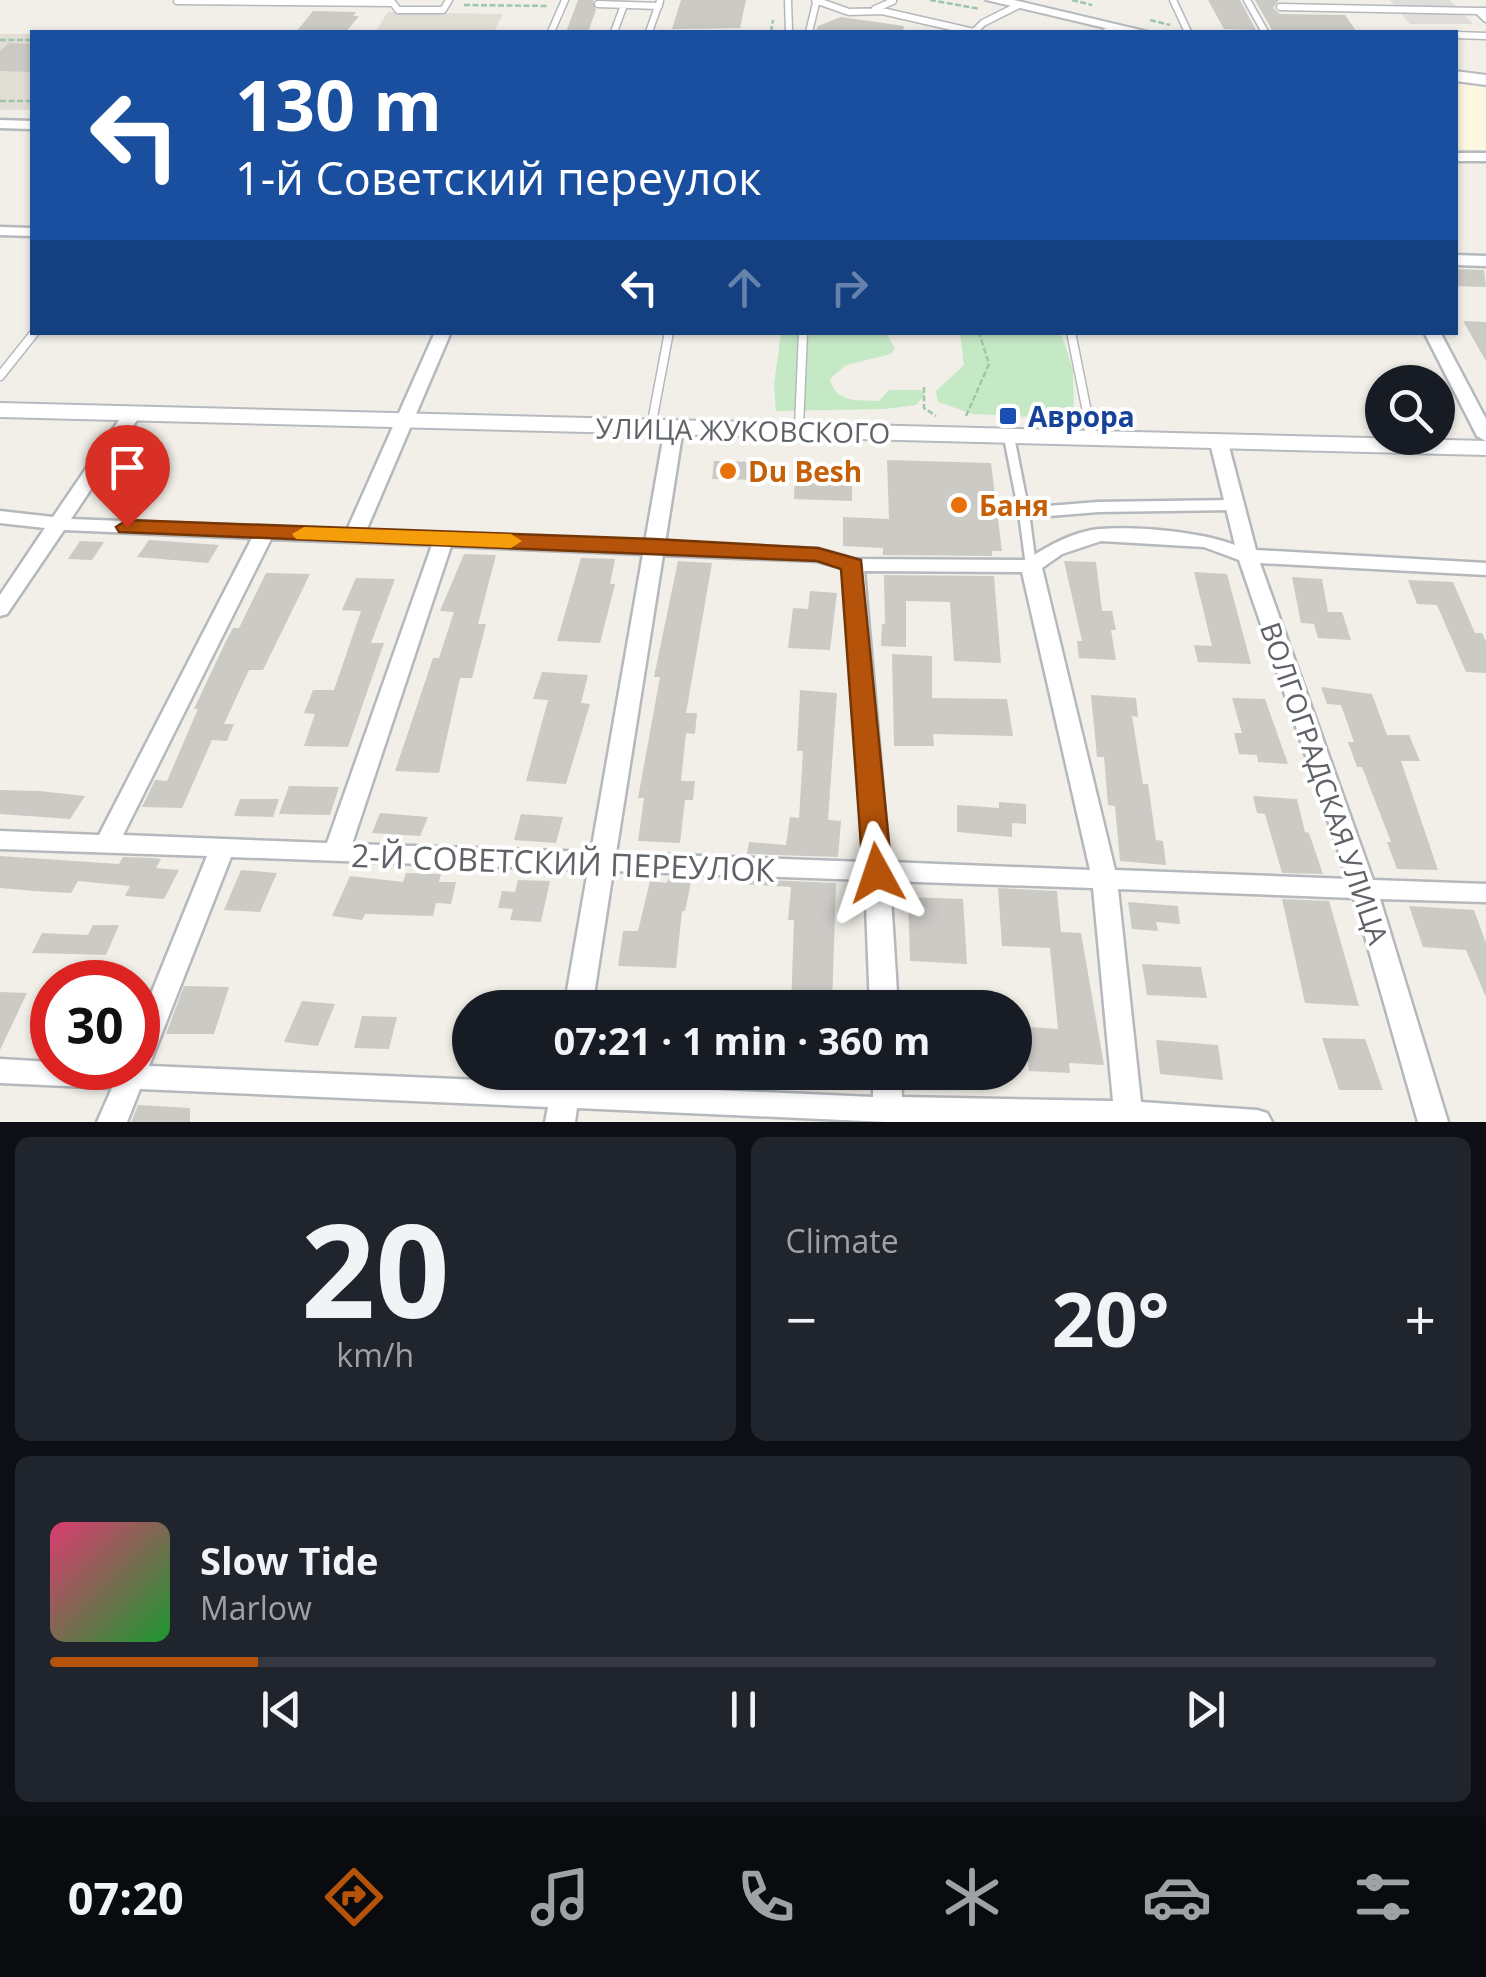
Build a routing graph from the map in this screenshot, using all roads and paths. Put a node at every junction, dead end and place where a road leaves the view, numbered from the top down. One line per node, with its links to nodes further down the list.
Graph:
1 (178, 0): 10 (lane)
2 (449, 0): 21 (lane)
3 (470, 0): 16 (path)
4 (534, 0): 19 (path)
5 (788, 0): 28 (lane)
6 (993, 0): 18 (street)
7 (1173, 0): 33 (lane)
8 (1248, 0): 34 (lane)
9 (893, 1): 23 (lane)
10 (394, 2): 21 (lane)
11 (564, 2): 14 (lane); 19 (path); 25 (lane)
12 (816, 2): 23 (lane); 29 (lane)
13 (660, 3): 17 (lane); 27 (lane)
14 (576, 4)
15 (598, 4): 17 (lane)
16 (462, 5): 19 (path); 21 (path)
17 (624, 5): 26 (lane)
18 (1017, 6): 31 (lane); 32 (street)
19 (542, 7)
20 (1280, 8): 22 (lane)
21 (443, 10)
22 (1482, 11): 24 (lane)
23 (865, 13): 30 (lane)
24 (1486, 19)
25 (552, 30)
26 (615, 30)
27 (651, 30)
28 (788, 30)
29 (810, 30)
30 (965, 30)
31 (976, 30)
32 (1110, 30)
33 (1187, 30)
34 (1264, 30)
35 (1458, 35): 36 (lane)
36 (1486, 36)
37 (0, 40): 38 (path)
38 (30, 40)
39 (1458, 76): 40 (street)
40 (1486, 80)
41 (0, 101): 42 (path)
42 (30, 101)
43 (0, 124): 44 (street)
44 (30, 125)
45 (1458, 157): 46 (street)
46 (1486, 158)
47 (0, 232): 48 (street)
48 (30, 232)
49 (1458, 260): 50 (street)
50 (1486, 261)
51 (33, 335): 58 (lane)
52 (442, 335): 64 (street)
53 (669, 335): 65 (lane)
54 (804, 335): 66 (lane)
55 (980, 335): 63 (path)
56 (1072, 335): 69 (lane)
57 (1434, 335): 67 (street)
58 (0, 376)
59 (924, 387): 62 (path)
60 (0, 410): 61 (street, УЛИЦА ЖУКОВСКОГО)
61 (132, 414): 64 (street, УЛИЦА ЖУКОВСКОГО); 75 (street)
62 (940, 418)
63 (965, 418)
64 (403, 421): 65 (street, УЛИЦА ЖУКОВСКОГО); 77 (street)
65 (662, 428): 66 (street, УЛИЦА ЖУКОВСКОГО); 79 (street)
66 (799, 431): 68 (street, УЛИЦА ЖУКОВСКОГО)
67 (1486, 436)
68 (1009, 437): 69 (street, УЛИЦА ЖУКОВСКОГО); 73 (lane)
69 (1092, 439): 70 (street, УЛИЦА ЖУКОВСКОГО)
70 (1219, 443): 71 (street, УЛИЦА ЖУКОВСКОГО); 72 (street, ВОЛГОГРАДСКАЯ УЛИЦА)
71 (1486, 448)
72 (1234, 504): 73 (lane); 80 (street, ВОЛГОГРАДСКАЯ УЛИЦА)
73 (1024, 513): 82 (lane)
74 (0, 517): 75 (street)
75 (59, 524): 76 (street); 84 (street)
76 (264, 533): 77 (street); 86 (street)
77 (354, 536): 78 (street)
78 (444, 539): 79 (street); 88 (street)
79 (654, 546): 81 (street); 89 (street)
80 (1248, 556): 82 (street); 83 (street); 92 (street, ВОЛГОГРАДСКАЯ УЛИЦА)
81 (852, 565): 82 (street); 90 (street)
82 (1031, 566): 91 (street)
83 (1484, 571)
84 (0, 610)
85 (0, 840): 86 (street, 2-Й СОВЕТСКИЙ ПЕРЕУЛОК)
86 (106, 844): 87 (street, 2-Й СОВЕТСКИЙ ПЕРЕУЛОК)
87 (222, 849): 88 (street, 2-Й СОВЕТСКИЙ ПЕРЕУЛОК); 96 (street)
88 (336, 853): 89 (street, 2-Й СОВЕТСКИЙ ПЕРЕУЛОК)
89 (602, 864): 90 (street, 2-Й СОВЕТСКИЙ ПЕРЕУЛОК); 94 (street)
90 (877, 873): 91 (street, 2-Й СОВЕТСКИЙ ПЕРЕУЛОК); 95 (street)
91 (1105, 881): 92 (street, 2-Й СОВЕТСКИЙ ПЕРЕУЛОК); 103 (street)
92 (1364, 888): 93 (street, 2-Й СОВЕТСКИЙ ПЕРЕУЛОК); 106 (street, ВОЛГОГРАДСКАЯ УЛИЦА)
93 (1486, 893)
94 (581, 990)
95 (883, 990)
96 (160, 1003)
97 (0, 1070): 98 (street)
98 (30, 1070)
99 (160, 1070): 101 (street)
100 (125, 1090): 104 (street)
101 (564, 1096): 102 (street)
102 (878, 1114): 103 (street)
103 (1129, 1118): 105 (street)
104 (112, 1122)
105 (1257, 1122)
106 (1433, 1122)

